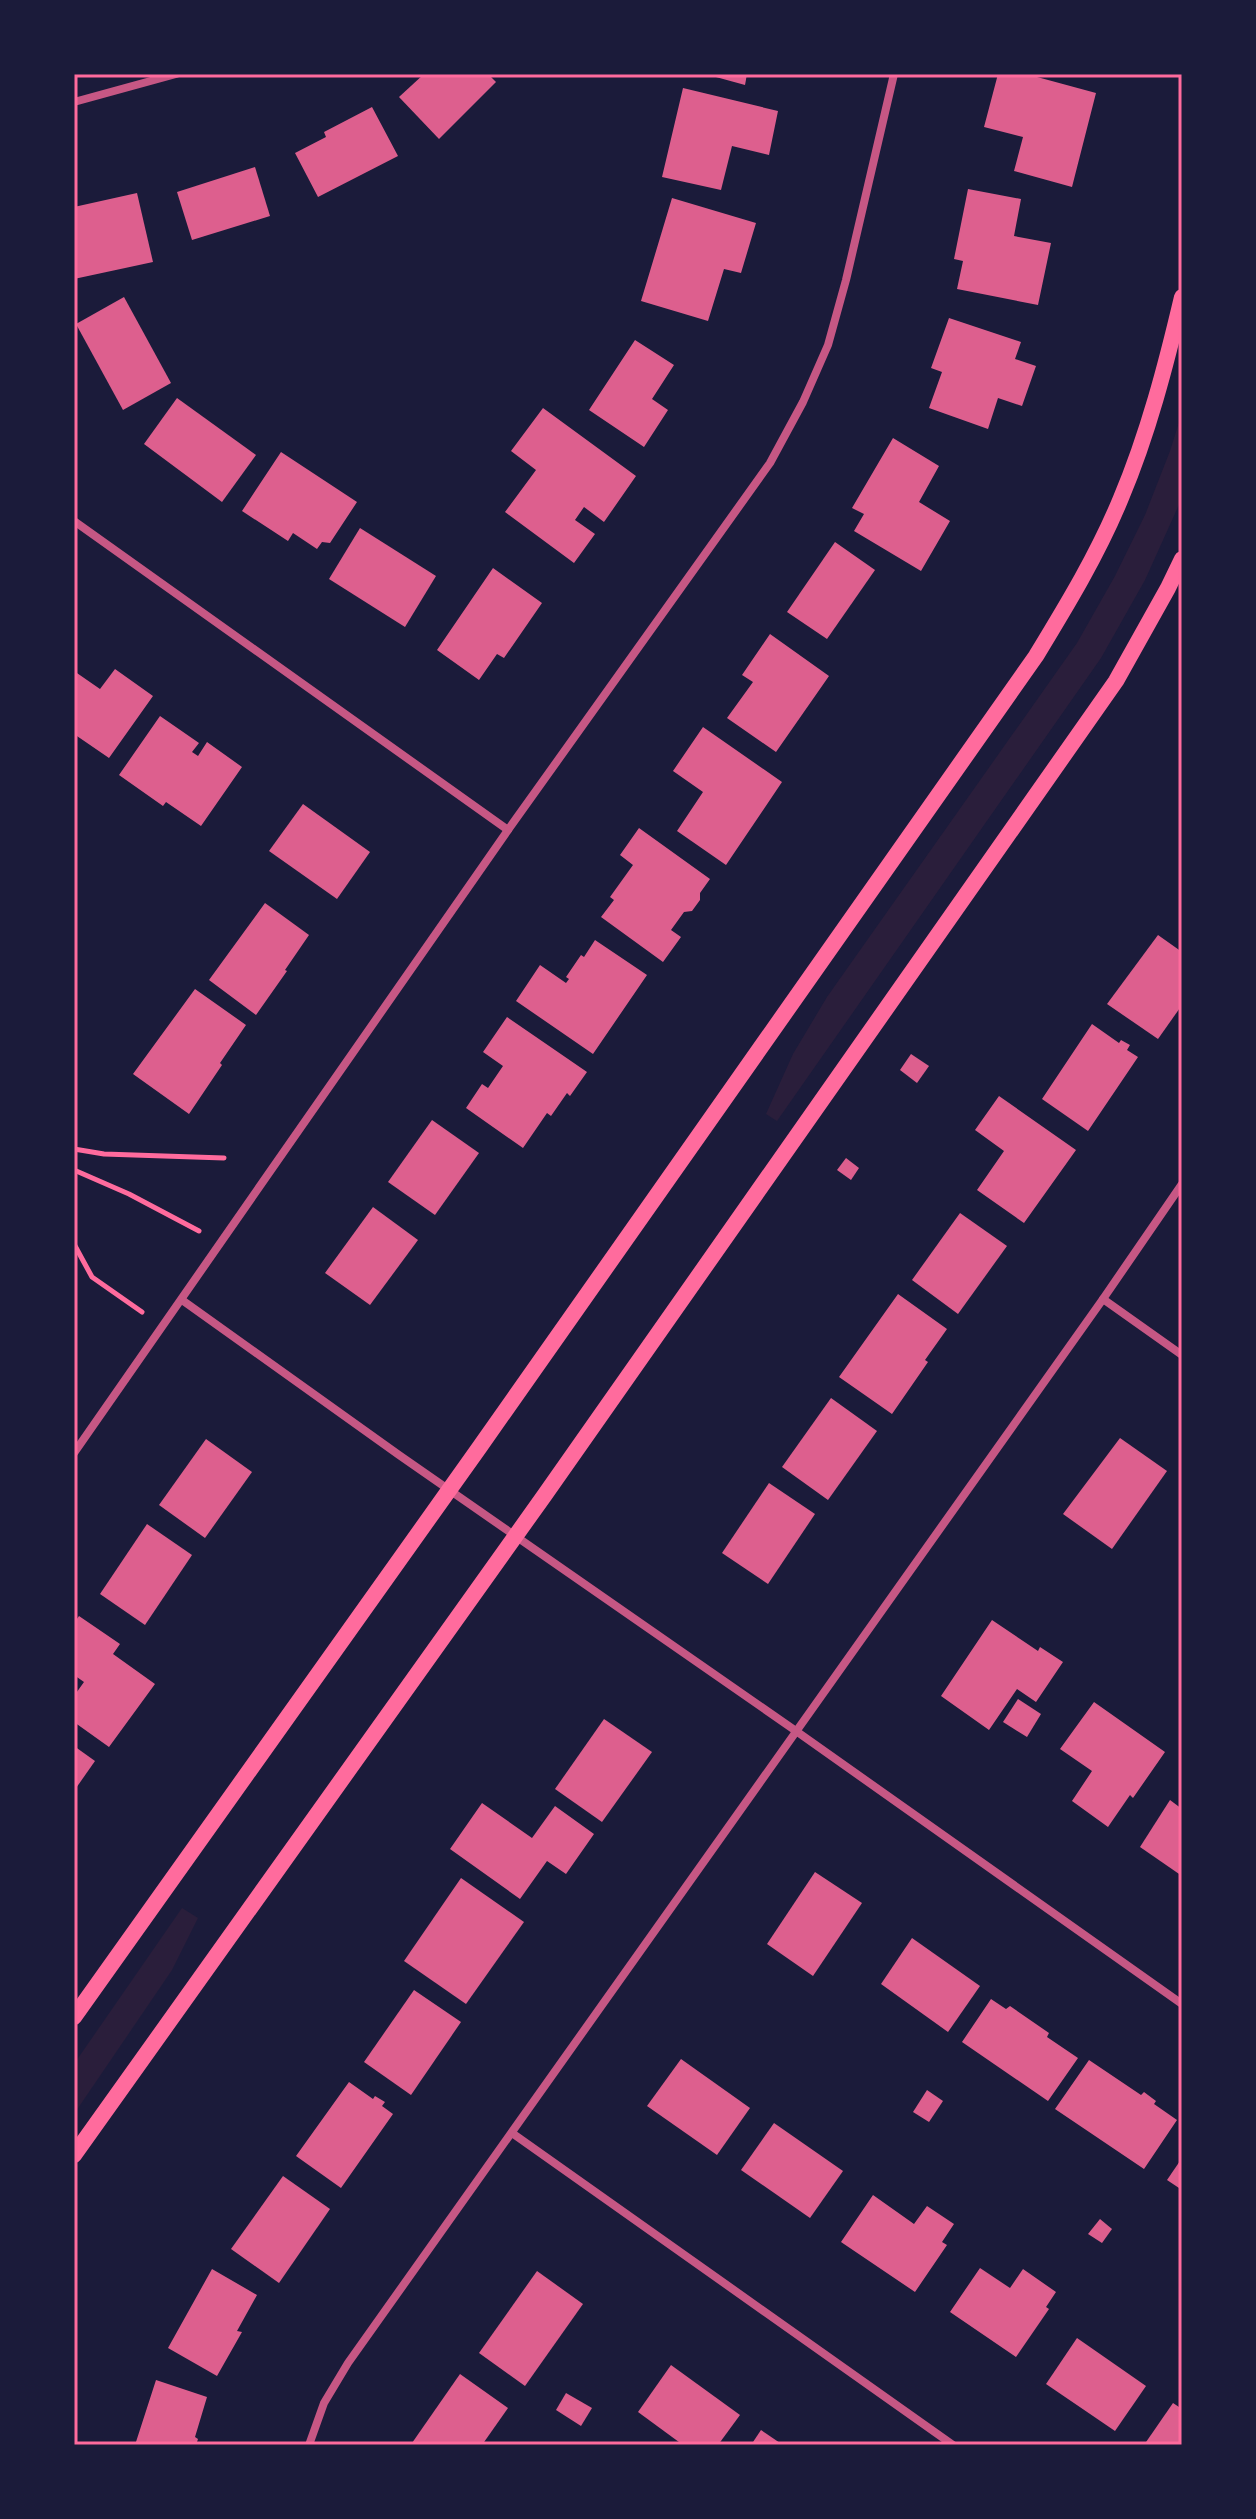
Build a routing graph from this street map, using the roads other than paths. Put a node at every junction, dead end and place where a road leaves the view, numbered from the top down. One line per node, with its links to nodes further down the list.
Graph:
1 (176, 74): 3 (street)
2 (894, 74): 7 (street)
3 (74, 102)
4 (1182, 297): 13 (main road)
5 (74, 521): 7 (street)
6 (1182, 559): 14 (main road)
7 (508, 830): 10 (street)
8 (1182, 1184): 9 (street)
9 (1103, 1299): 11 (street); 15 (street)
10 (182, 1300): 12 (street); 13 (street)
11 (1182, 1355)
12 (74, 1453)
13 (449, 1490): 14 (street); 17 (main road)
14 (515, 1537): 15 (street); 19 (main road)
15 (796, 1731): 16 (street); 18 (street)
16 (1182, 2004)
17 (74, 2017)
18 (512, 2133): 20 (street); 21 (street)
19 (74, 2155)
20 (309, 2445)
21 (953, 2445)

